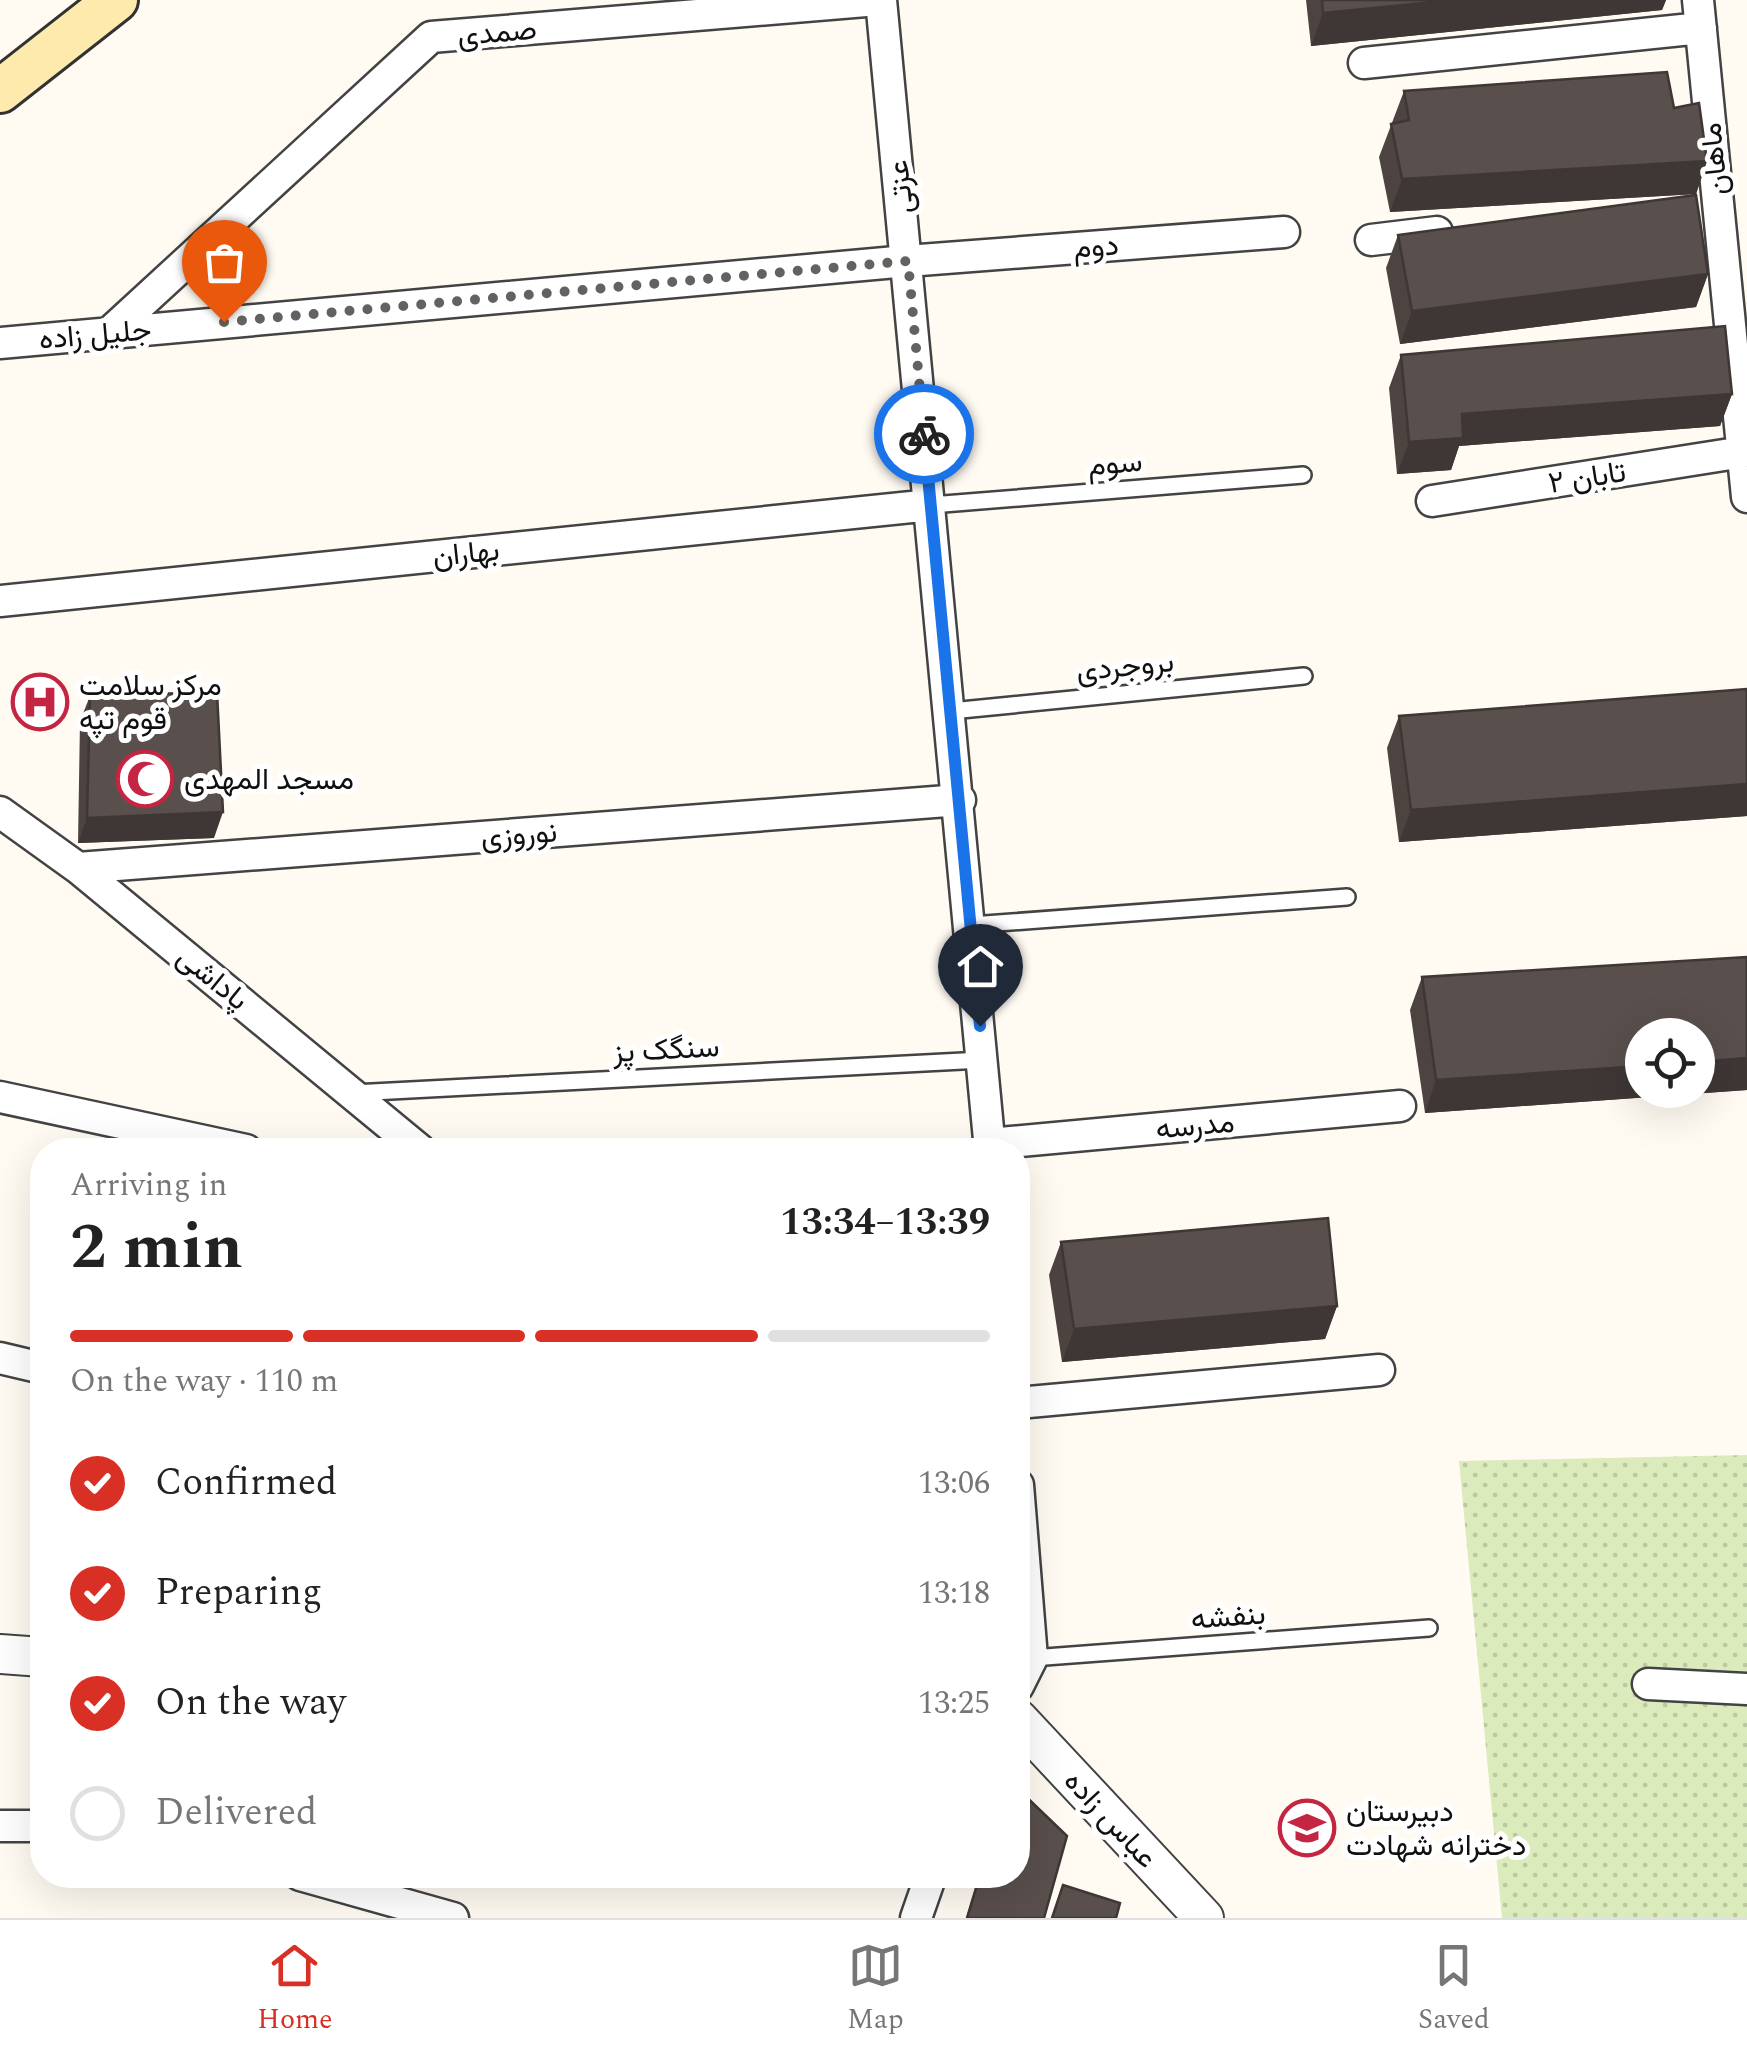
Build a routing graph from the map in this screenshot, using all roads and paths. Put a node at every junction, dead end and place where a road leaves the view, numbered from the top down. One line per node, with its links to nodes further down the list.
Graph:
1 (116, 0): 5 (main road)
2 (880, 0): 11 (street, عزتی); 12 (street, صمدی)
3 (1699, 14): 4 (street); 6 (street, ماهان)
4 (1364, 62)
5 (0, 90)
6 (1718, 201): 7 (street); 14 (street, ماهان)
7 (1679, 205)
8 (1468, 229): 10 (street)
9 (1284, 232): 11 (street, دوم)
10 (1371, 240)
11 (908, 261): 12 (street, جلیل زاده); 18 (street, عزتی)
12 (110, 333): 13 (street, جلیل زاده)
13 (0, 343)
14 (1742, 452): 16 (street, ماهان); 17 (street, تابان ۲)
15 (1303, 475): 18 (lane, سوم)
16 (1747, 497)
17 (1432, 501)
18 (931, 505): 19 (street, بهاران); 21 (street, عزتی)
19 (0, 600)
20 (1304, 676): 21 (lane, بروجردی)
21 (952, 711): 22 (street, عزتی)
22 (960, 800): 24 (street, نوروزی); 26 (street, عزتی)
23 (0, 812): 24 (street, پاداشی)
24 (78, 868): 28 (street, پاداشی)
25 (1347, 897): 26 (lane)
26 (971, 924): 27 (street, عزتی)
27 (982, 1060): 28 (lane, سنگک پز); 33 (street, عزتی)
28 (352, 1092): 32 (street, پاداشی)
29 (0, 1097): 31 (street)
30 (1400, 1106): 34 (street, مدرسه)
31 (190, 1138)
32 (406, 1138)
33 (989, 1138)
34 (1030, 1143)
35 (0, 1358): 36 (street)
36 (30, 1365)
37 (1379, 1370): 38 (street)
38 (1030, 1402)
39 (1428, 1628): 40 (lane, بنفشه)
40 (1030, 1653)
41 (0, 1654): 42 (street)
42 (30, 1656)
43 (1648, 1684): 44 (street)
44 (1747, 1688)
45 (1030, 1733): 52 (street, عباس زاده)
46 (0, 1826): 47 (street)
47 (30, 1826)
48 (927, 1888): 51 (street)
49 (351, 1894): 50 (street)
50 (453, 1918)
51 (916, 1918)
52 (1204, 1918)

